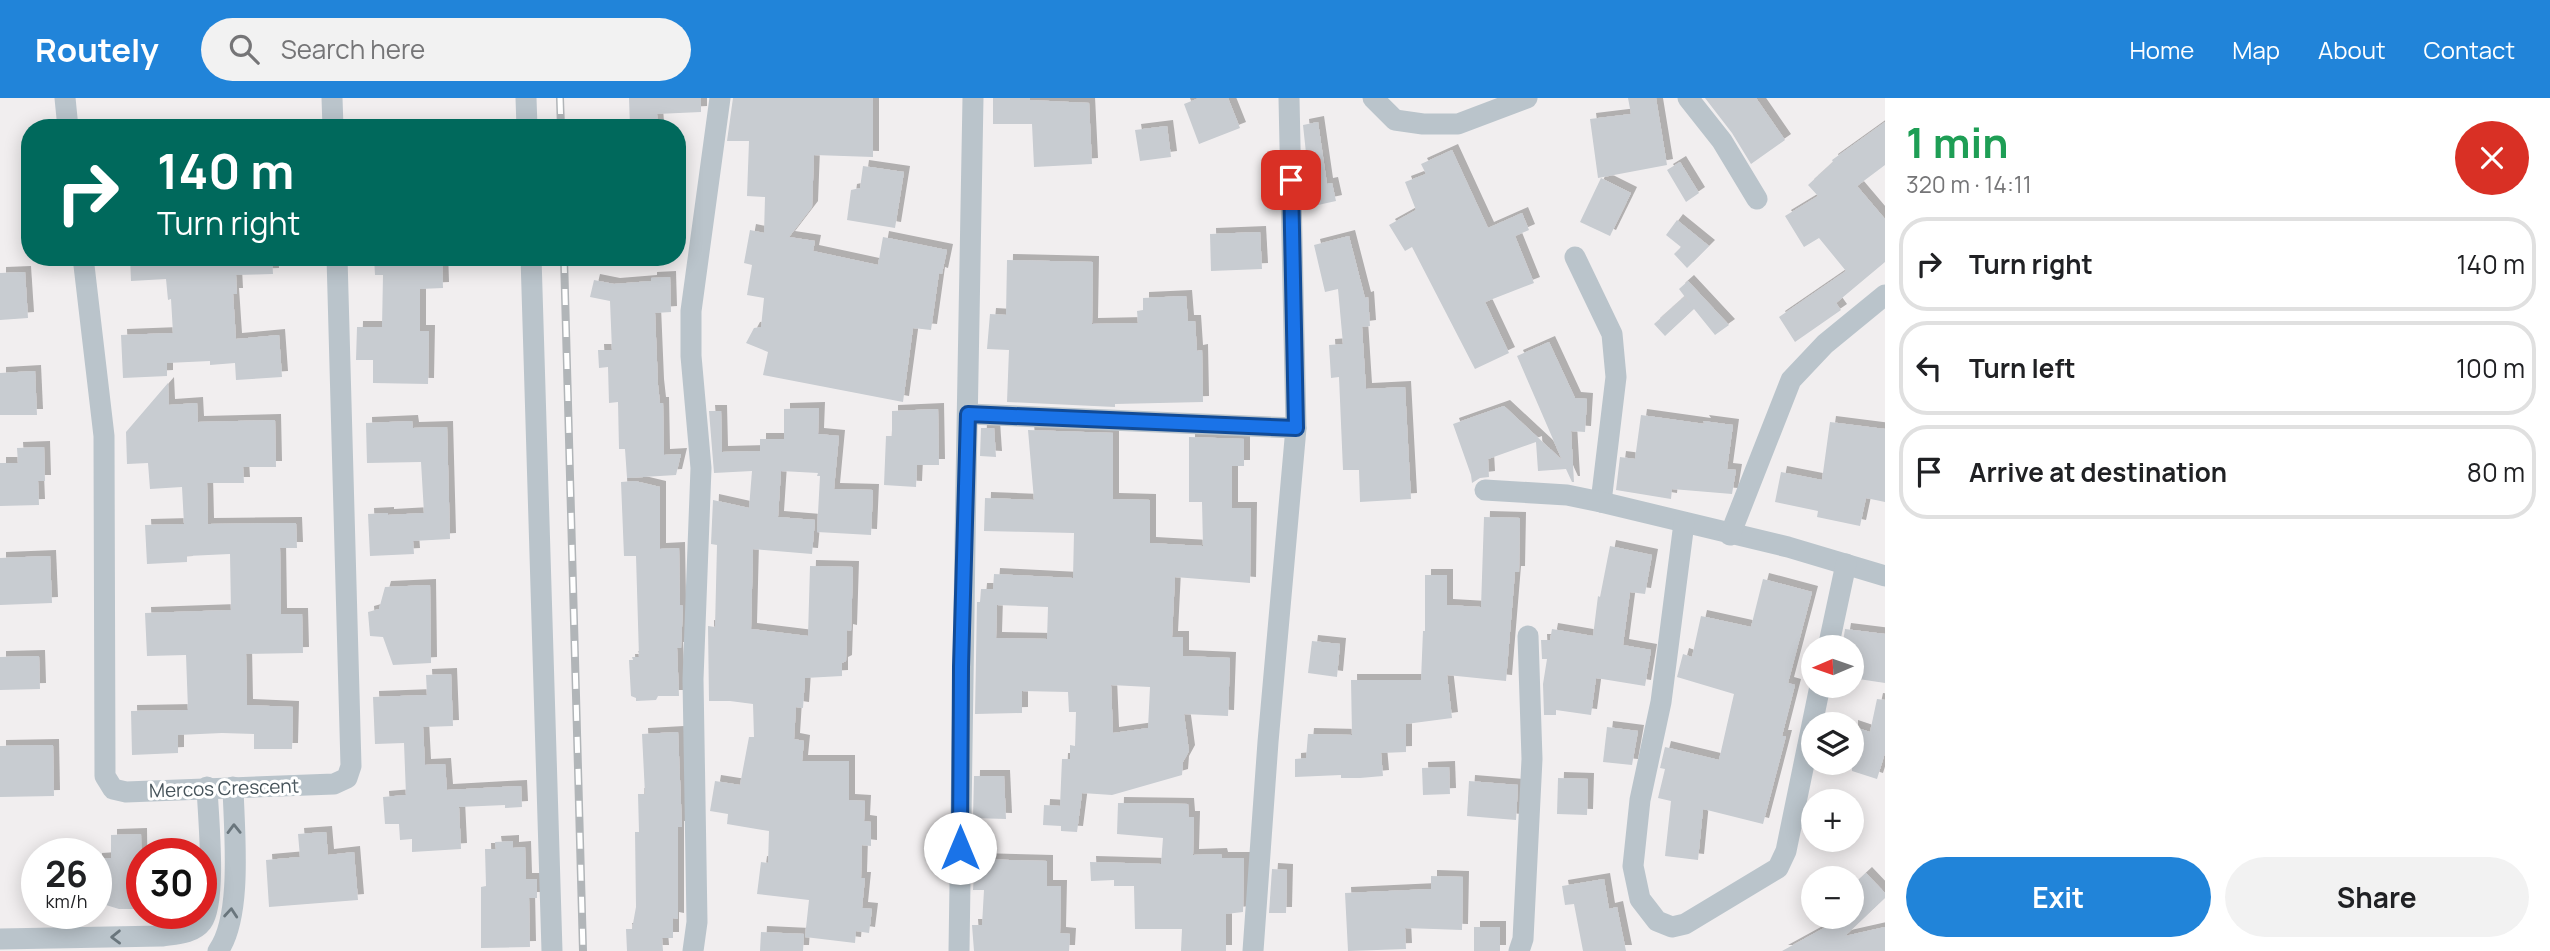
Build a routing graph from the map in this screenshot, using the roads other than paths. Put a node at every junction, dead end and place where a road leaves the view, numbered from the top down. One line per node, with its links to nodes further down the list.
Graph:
1 (65, 98): 10 (street)
2 (332, 98): 11 (street)
3 (526, 98): 12 (street)
4 (720, 98): 35 (street)
5 (973, 98): 19 (street)
6 (1289, 98): 20 (street)
7 (1373, 98): 8 (street)
8 (1527, 98)
9 (1688, 98): 13 (street)
10 (67, 119)
11 (333, 119)
12 (527, 119)
13 (1758, 199)
14 (1575, 257): 22 (street)
15 (84, 266): 31 (street, Mercos Crescent)
16 (337, 266): 30 (street, Mercos Crescent)
17 (531, 266): 34 (street)
18 (1885, 295): 24 (street)
19 (968, 414): 20 (street); 36 (street)
20 (1296, 428): 37 (street)
21 (1485, 490): 22 (street)
22 (1601, 502): 23 (street)
23 (1685, 523): 24 (street); 29 (street)
24 (1730, 535): 25 (street)
25 (1846, 564): 26 (street); 27 (street)
26 (1885, 576)
27 (1831, 635)
28 (1528, 636): 38 (street)
29 (1818, 698)
30 (233, 786): 31 (street, Mercos Crescent); 33 (street, one-way to 30)
31 (207, 787): 32 (street, one-way to 32)
32 (0, 939)
33 (218, 951)
34 (552, 951)
35 (693, 951)
36 (959, 951)
37 (1253, 951)
38 (1519, 951)

